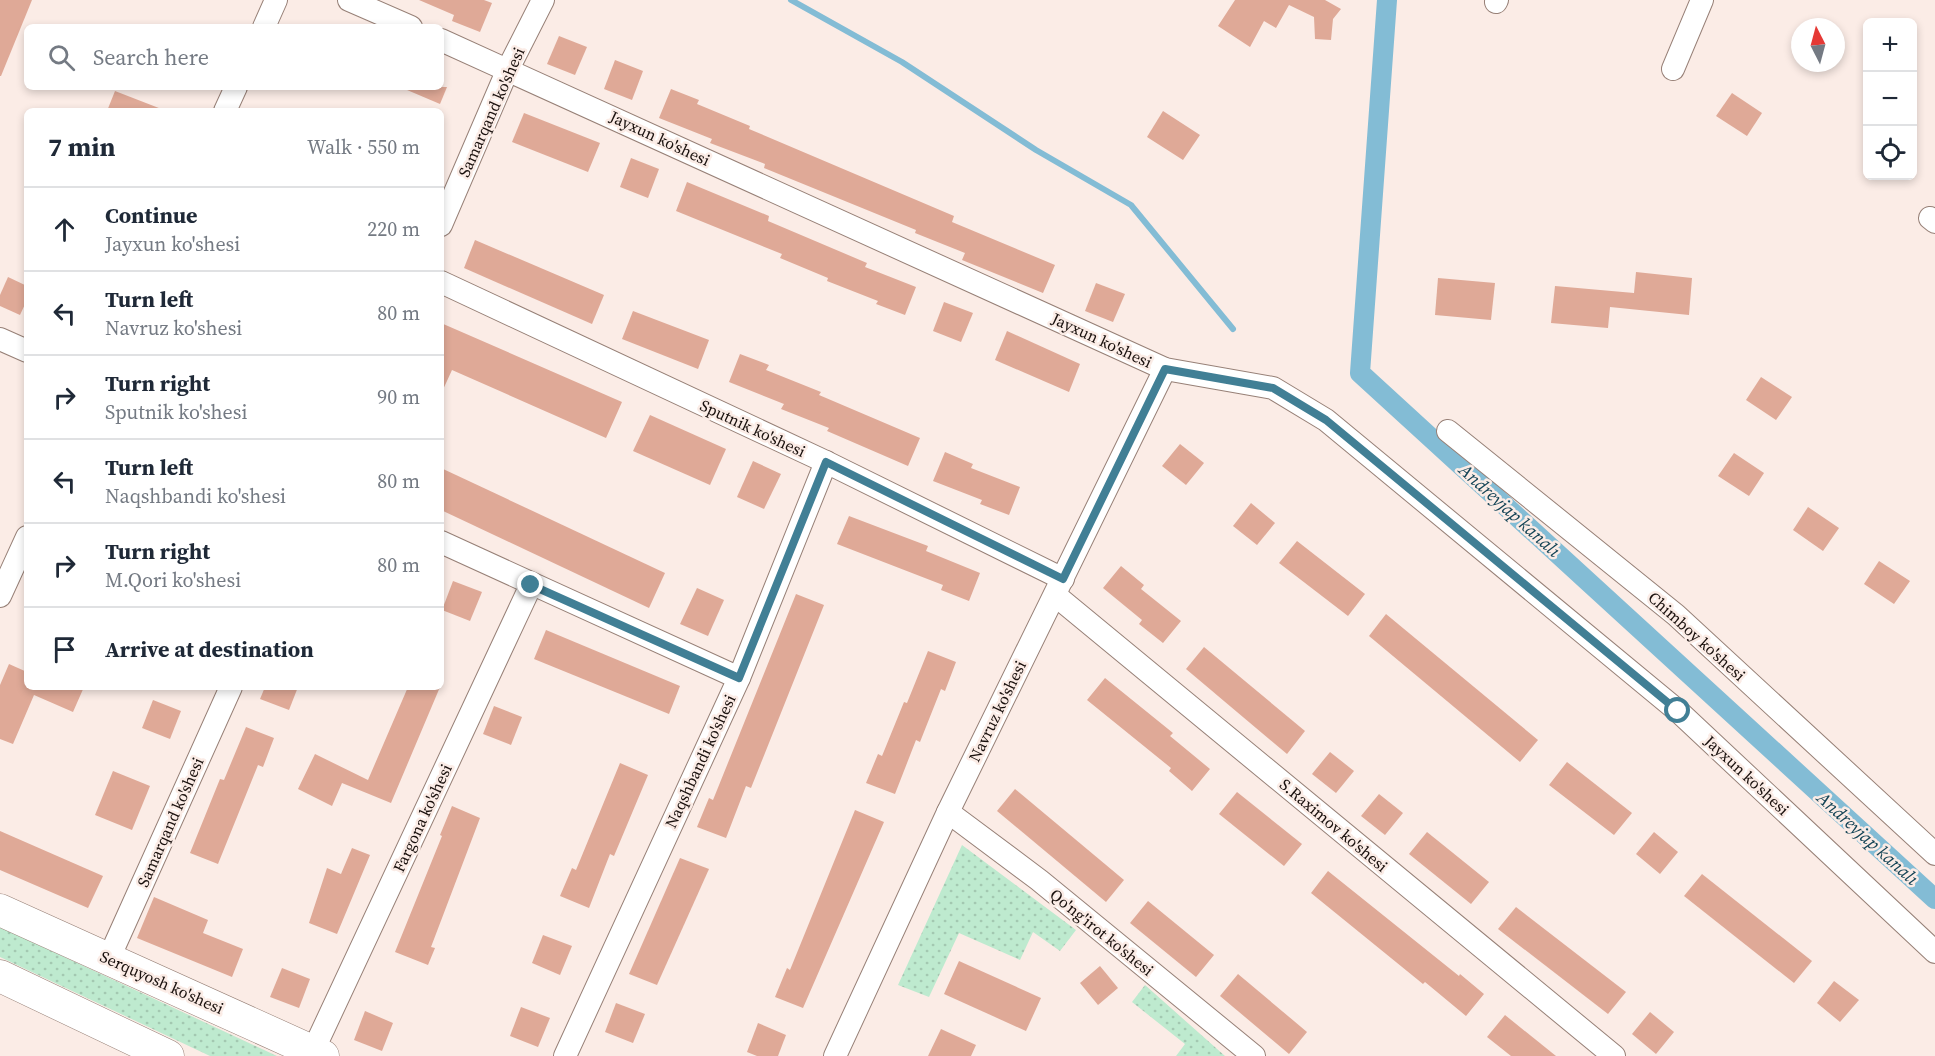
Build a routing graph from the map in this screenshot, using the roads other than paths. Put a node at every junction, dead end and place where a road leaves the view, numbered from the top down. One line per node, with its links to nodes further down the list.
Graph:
1 (276, 0): 5 (street)
2 (349, 0): 6 (street)
3 (543, 0): 8 (street, Samarqand ko'shesi)
4 (1702, 0): 9 (street)
5 (265, 24)
6 (404, 24)
7 (444, 41): 8 (street, Jayxun ko'shesi)
8 (508, 69): 12 (street, Samarqand ko'shesi); 16 (street, Jayxun ko'shesi)
9 (1673, 69)
10 (235, 90): 11 (street)
11 (226, 108)
12 (444, 218)
13 (444, 283): 18 (street, Sputnik ko'shesi)
14 (0, 339): 15 (street)
15 (24, 350)
16 (1165, 369): 22 (street, Navruz ko'shesi); 29 (street, Jayxun ko'shesi)
17 (1448, 431): 27 (street, Chimboy ko'shesi)
18 (826, 462): 22 (street, Sputnik ko'shesi); 24 (street, Naqshbandi ko'shesi)
19 (444, 543): 21 (street)
20 (24, 544): 23 (street)
21 (531, 585): 24 (street); 32 (street, Fargona ko'shesi)
22 (1059, 587): 26 (street, Navruz ko'shesi); 37 (street, S.Raximov ko'shesi)
23 (0, 596)
24 (739, 678): 34 (street, Naqshbandi ko'shesi)
25 (230, 690): 30 (street, Samarqand ko'shesi)
26 (948, 812): 35 (street, Navruz ko'shesi); 36 (street, Qo'ng'irot ko'shesi)
27 (1935, 854)
28 (0, 910): 30 (street, Serquyosh ko'shesi)
29 (1935, 952)
30 (109, 958): 32 (street, Serquyosh ko'shesi)
31 (0, 976): 33 (street)
32 (318, 1054)
33 (168, 1056)
34 (565, 1056)
35 (835, 1056)
36 (1254, 1056)
37 (1614, 1056)

